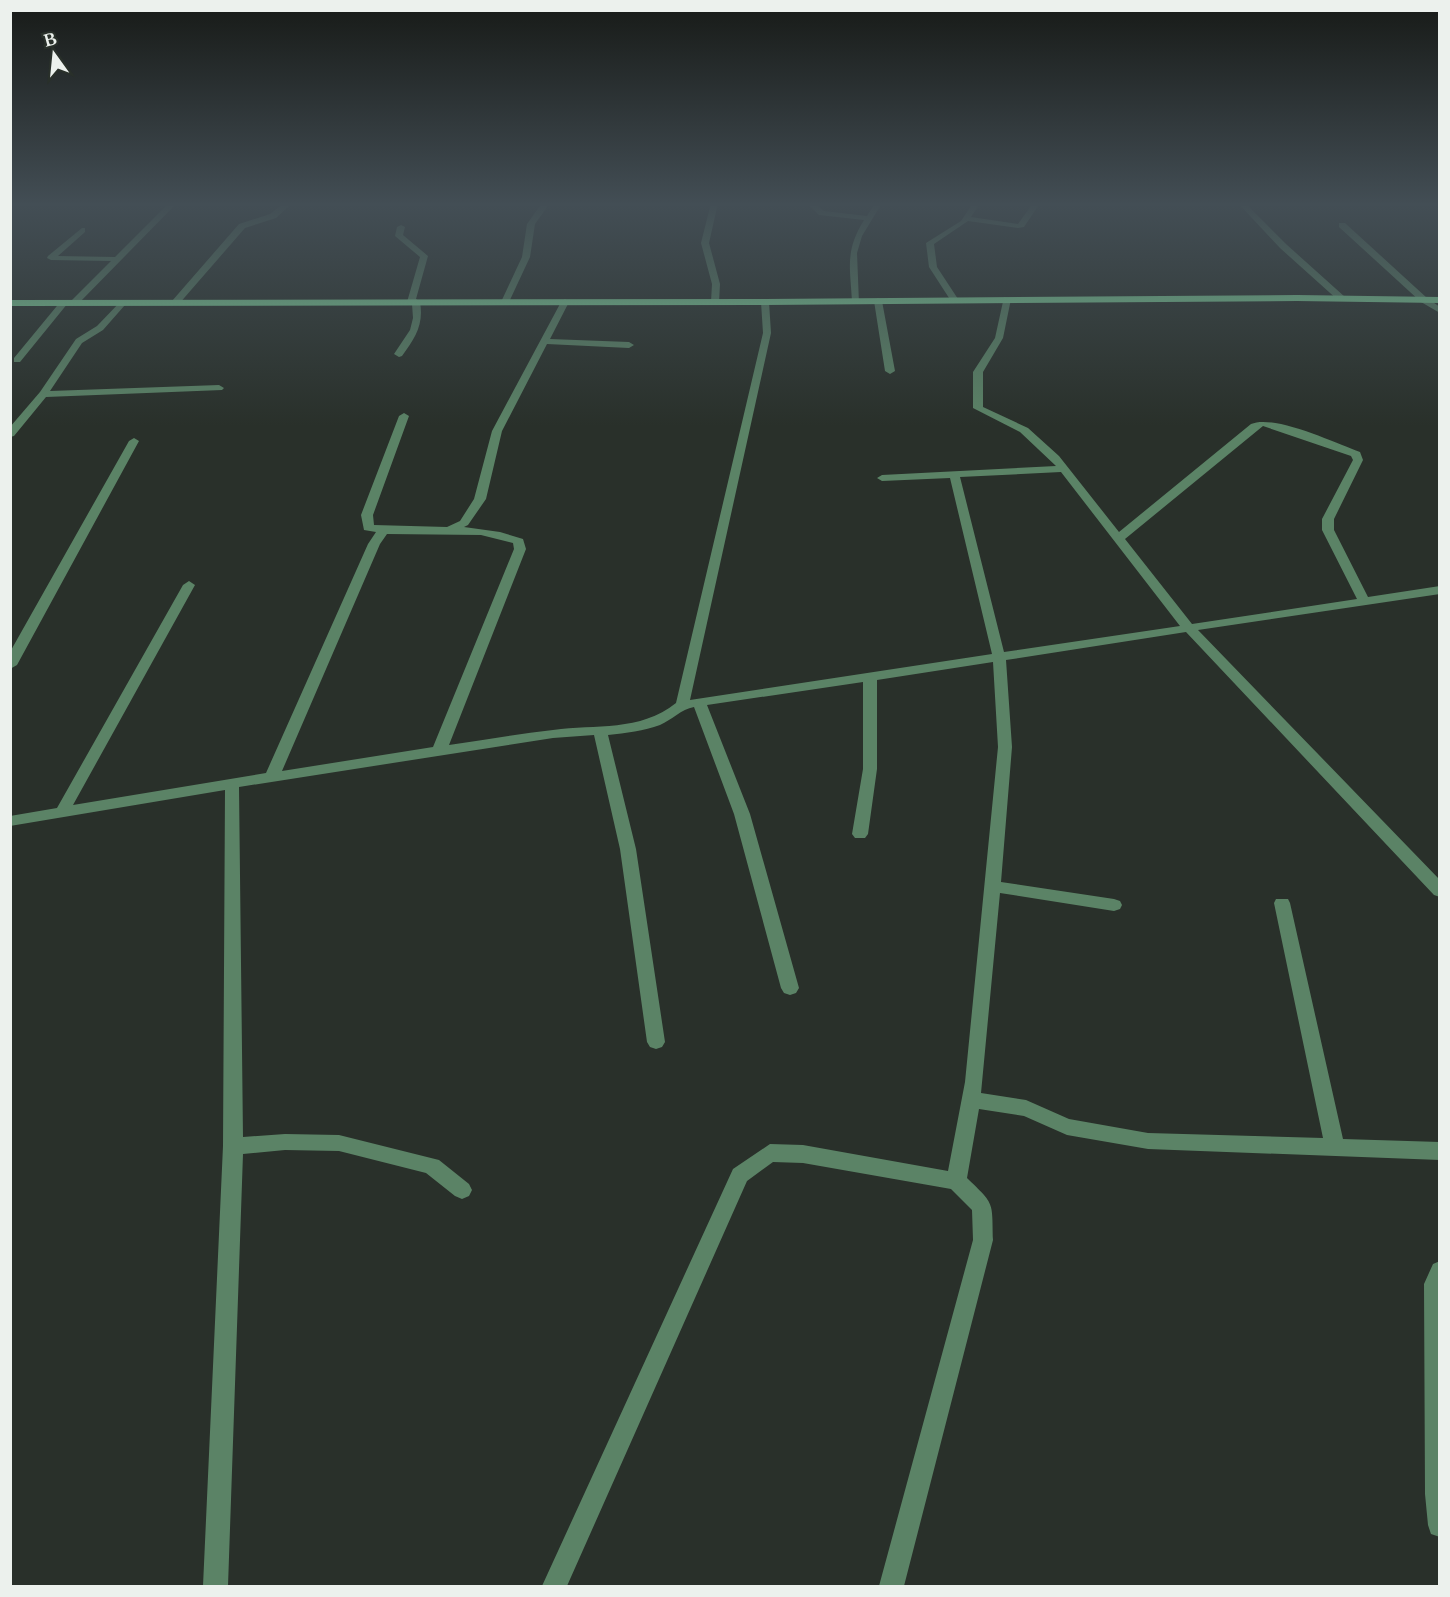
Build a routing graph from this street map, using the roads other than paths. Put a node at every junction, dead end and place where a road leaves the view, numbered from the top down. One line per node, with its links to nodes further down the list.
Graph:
1 (99, 278): 24 (street)
2 (197, 278): 26 (street)
3 (419, 278): 17 (street)
4 (516, 278): 18 (street)
5 (714, 278): 20 (street)
6 (855, 278): 15 (street)
7 (940, 278): 10 (street)
8 (1318, 278): 12 (street)
9 (1399, 278): 13 (street)
10 (954, 299): 11 (main road); 16 (main road)
11 (1007, 299): 12 (main road); 38 (street)
12 (1342, 299): 13 (main road)
13 (1424, 300): 14 (main road); 27 (street)
14 (1440, 300)
15 (856, 301): 16 (main road); 21 (main road)
16 (878, 301): 32 (street)
17 (413, 302): 18 (main road); 26 (main road); 30 (street)
18 (505, 302): 19 (main road)
19 (565, 302): 20 (main road); 28 (street)
20 (715, 302): 21 (main road)
21 (765, 302): 52 (street)
22 (10, 303): 23 (main road)
23 (64, 303): 24 (main road); 31 (street)
24 (74, 303): 25 (main road)
25 (122, 303): 26 (main road); 34 (street)
26 (175, 303)
27 (1440, 311)
28 (544, 341): 29 (street); 41 (street)
29 (629, 345)
30 (399, 354)
31 (17, 360)
32 (890, 371)
33 (219, 388): 34 (street)
34 (42, 394): 36 (street)
35 (404, 416): 42 (street)
36 (10, 434)
37 (134, 441): 49 (street)
38 (1063, 469): 39 (street); 43 (street)
39 (954, 474): 40 (street); 48 (street)
40 (882, 478)
41 (451, 529): 42 (street); 54 (street)
42 (383, 531): 55 (street)
43 (1119, 538): 46 (street); 47 (street)
44 (189, 585): 57 (street)
45 (1440, 590): 46 (street)
46 (1364, 601): 47 (street)
47 (1188, 627): 48 (street); 61 (street)
48 (999, 657): 50 (street); 60 (street)
49 (10, 665)
50 (870, 676): 51 (street); 59 (street)
51 (699, 703): 52 (street); 64 (street)
52 (682, 705): 53 (street)
53 (600, 729): 54 (street); 65 (street)
54 (439, 751): 55 (street)
55 (272, 777): 56 (street)
56 (232, 783): 57 (street); 67 (street)
57 (62, 812): 58 (street)
58 (10, 820)
59 (860, 834)
60 (992, 886): 63 (street); 66 (street)
61 (1440, 891)
62 (1282, 903): 68 (street)
63 (1114, 905)
64 (790, 988)
65 (656, 1042)
66 (971, 1100): 68 (street); 70 (street)
67 (233, 1146): 71 (street); 74 (street)
68 (1335, 1149): 69 (street)
69 (1440, 1151)
70 (956, 1181): 75 (street); 76 (street)
71 (462, 1190)
72 (1440, 1271): 73 (street)
73 (1440, 1525)
74 (216, 1587)
75 (554, 1587)
76 (892, 1587)

